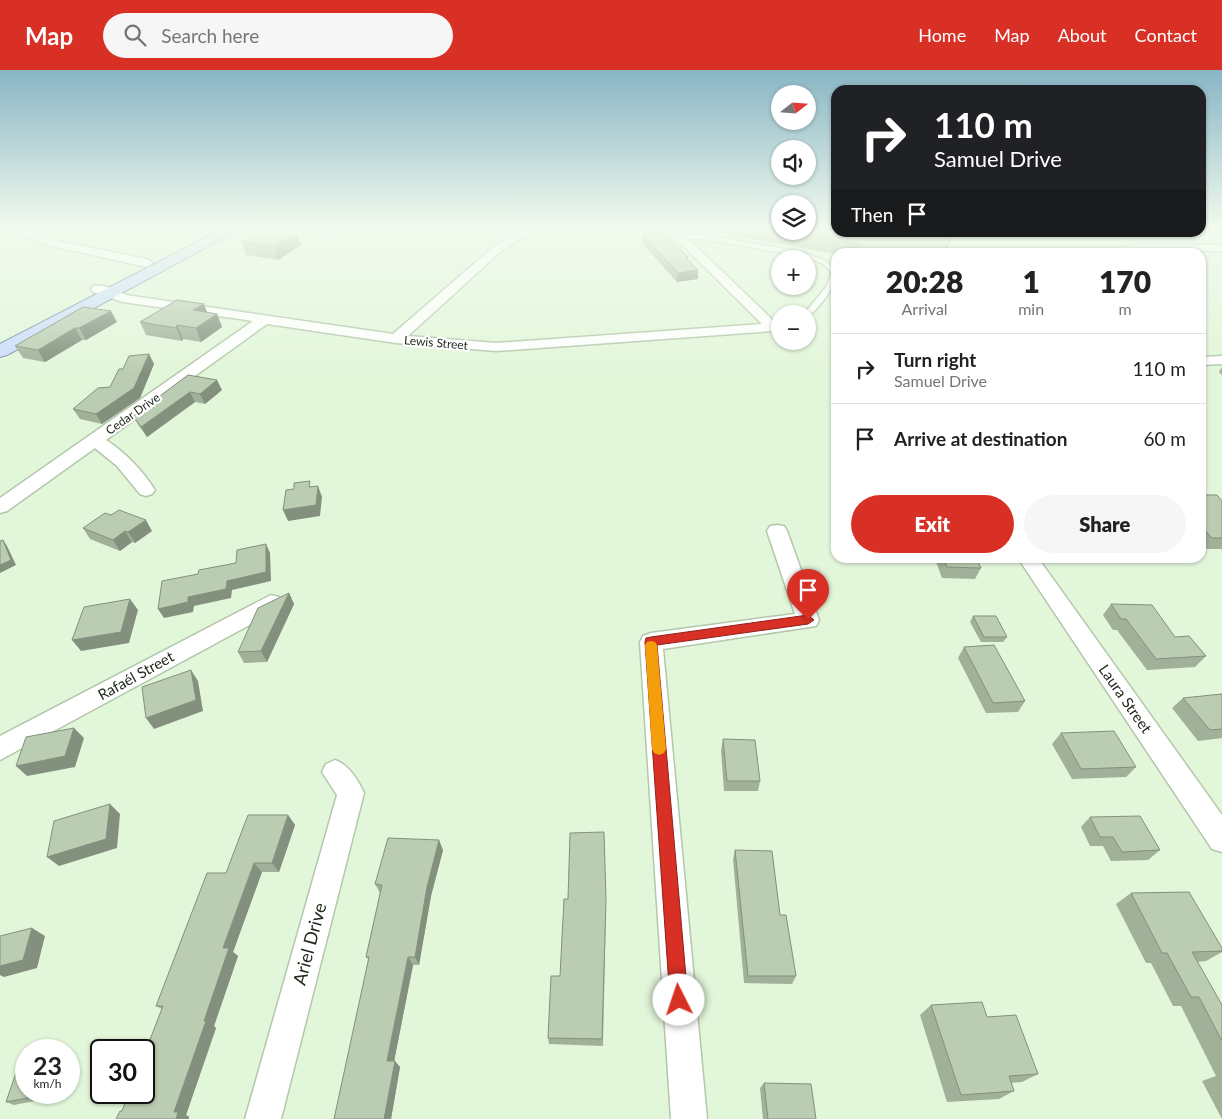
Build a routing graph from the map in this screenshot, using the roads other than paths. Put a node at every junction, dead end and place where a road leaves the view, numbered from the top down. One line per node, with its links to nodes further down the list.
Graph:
1 (127, 276): 6 (main road)
2 (136, 276): 6 (main road)
3 (467, 276): 11 (street)
4 (722, 276): 9 (street)
5 (831, 283): 7 (lane)
6 (104, 291): 8 (street, Lewis Street); 12 (main road); 13 (main road)
7 (815, 305)
8 (265, 319): 11 (street, Lewis Street); 16 (street, Cedar Drive)
9 (771, 321)
10 (771, 326): 11 (street, Lewis Street)
11 (396, 339)
12 (0, 340)
13 (0, 352)
14 (1222, 360): 15 (street)
15 (1206, 361)
16 (95, 440): 17 (street); 18 (street, Cedar Drive)
17 (146, 490)
18 (0, 507)
19 (777, 531): 26 (street)
20 (1031, 563): 24 (street, Laura Street)
21 (271, 603): 22 (street, Rafaél Street)
22 (0, 749)
23 (335, 772): 25 (street, Ariel Drive)
24 (1222, 840)
25 (263, 1119)
26 (688, 1119)

